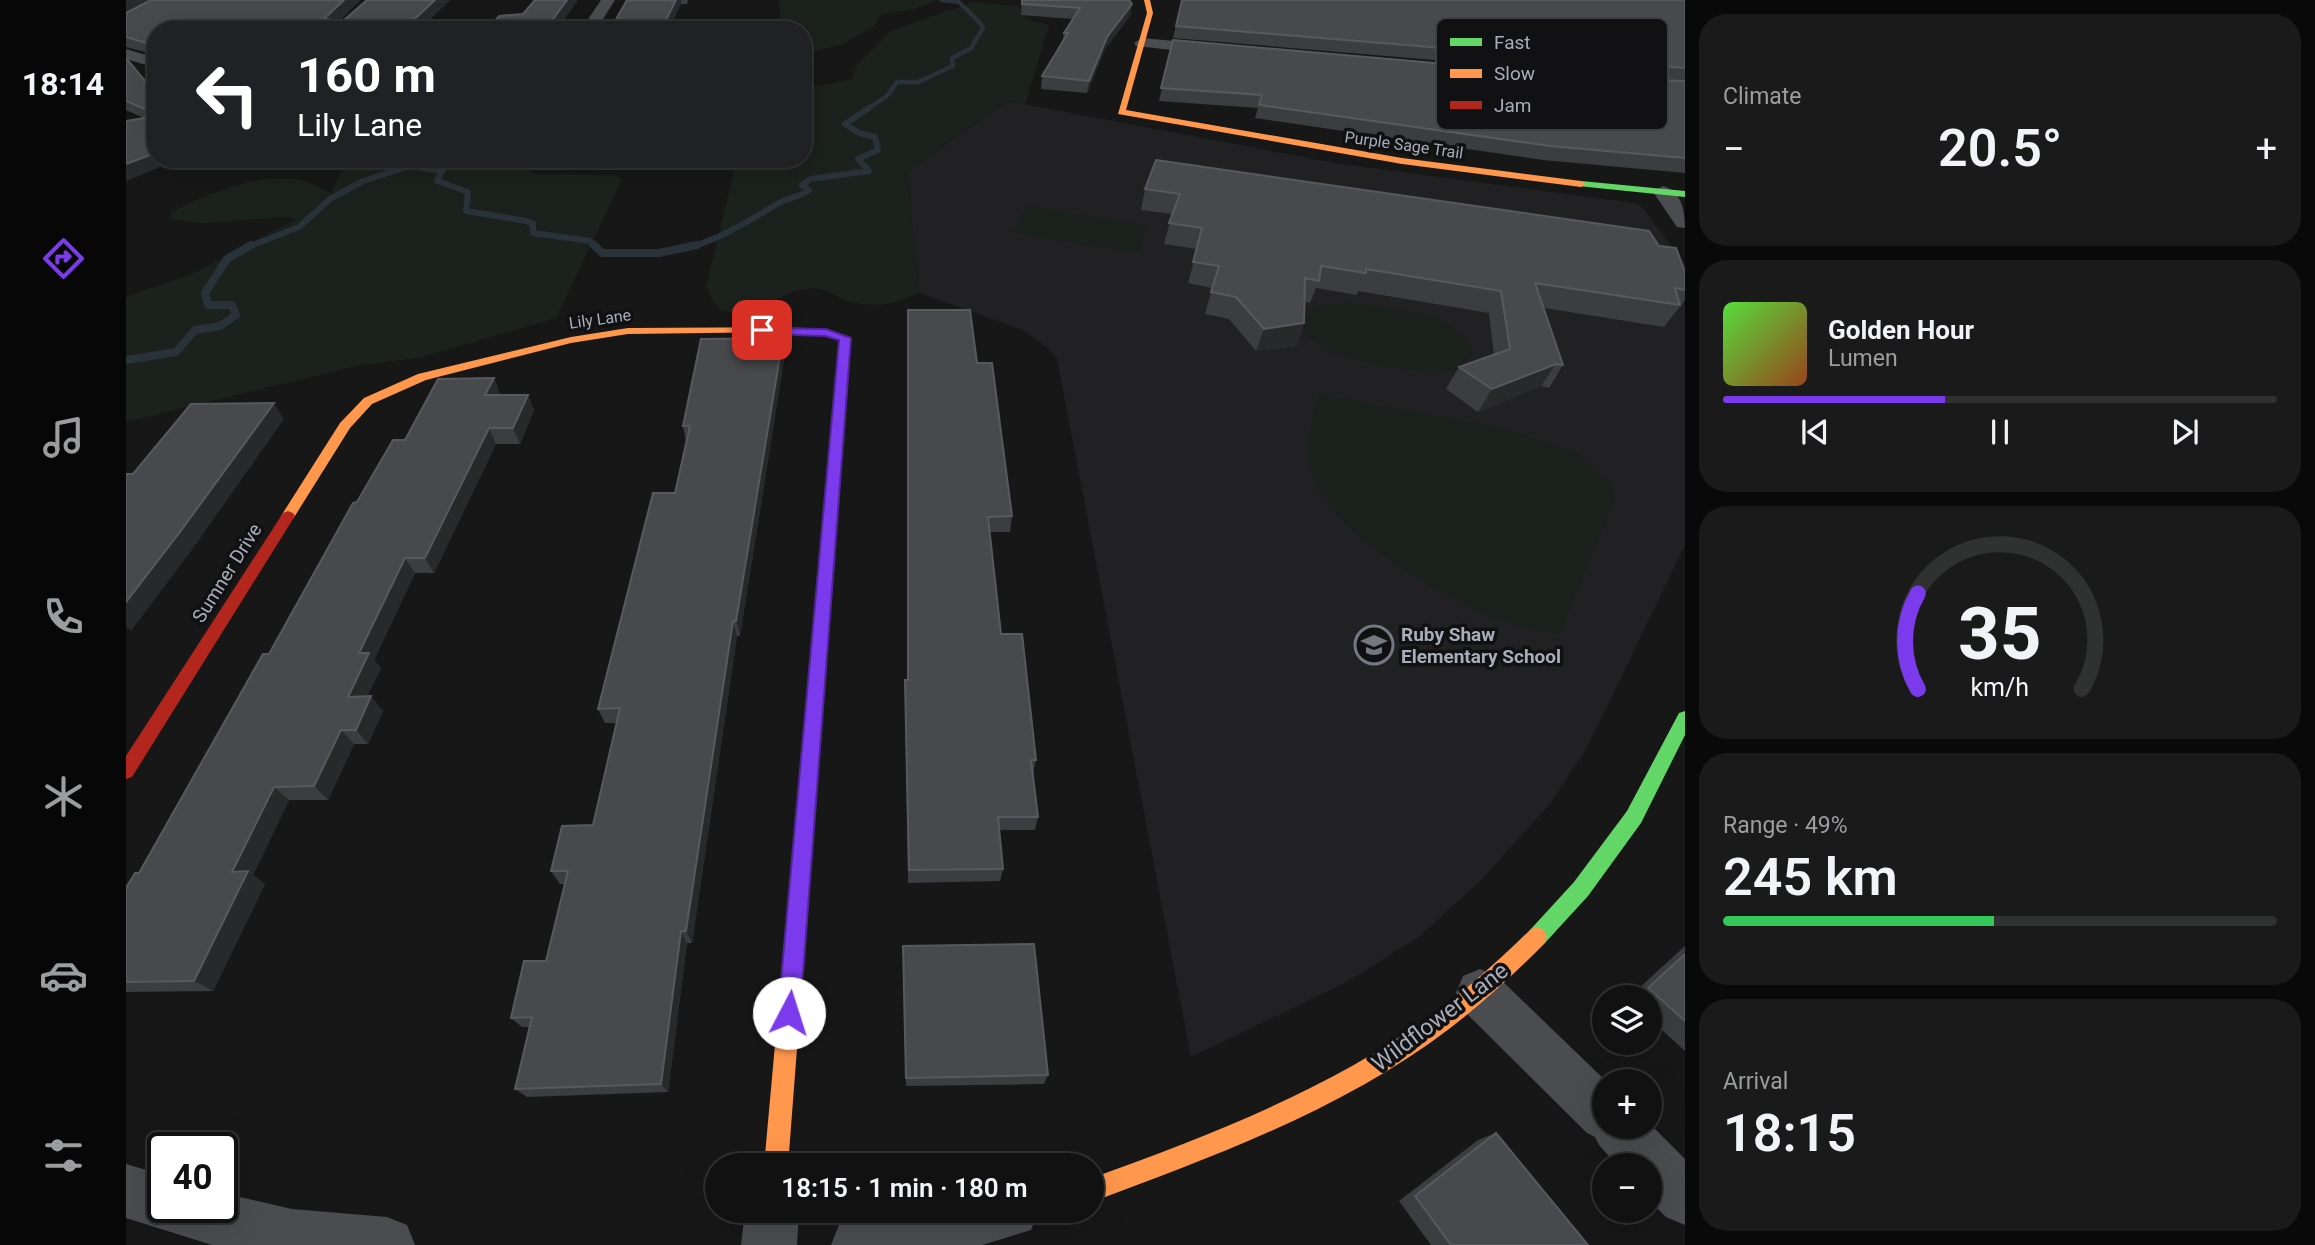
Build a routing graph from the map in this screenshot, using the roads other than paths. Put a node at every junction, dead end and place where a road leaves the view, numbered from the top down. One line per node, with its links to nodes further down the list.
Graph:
1 (608, 0): 3 (street)
2 (1147, 0): 4 (street)
3 (594, 21)
4 (1142, 43): 5 (street); 8 (street, Purple Sage Trail)
5 (1239, 52)
6 (126, 54): 7 (street)
7 (147, 60)
8 (1662, 192): 9 (street, Purple Sage Trail); 10 (street)
9 (1685, 194)
10 (1685, 222)
11 (368, 401): 13 (street, Sumner Drive); 17 (street, Lily Lane)
12 (1685, 718): 14 (street, Wildflower Lane)
13 (126, 771)
14 (1479, 993): 15 (street); 18 (street, Wildflower Lane)
15 (1592, 1102)
16 (1628, 1139): 21 (street)
17 (777, 1153)
18 (1104, 1186)
19 (126, 1191): 20 (street)
20 (147, 1197)
21 (1685, 1198)
22 (231, 1223): 25 (street)
23 (771, 1223): 26 (street)
24 (959, 1223): 27 (street)
25 (387, 1245)
26 (769, 1245)
27 (859, 1245)

